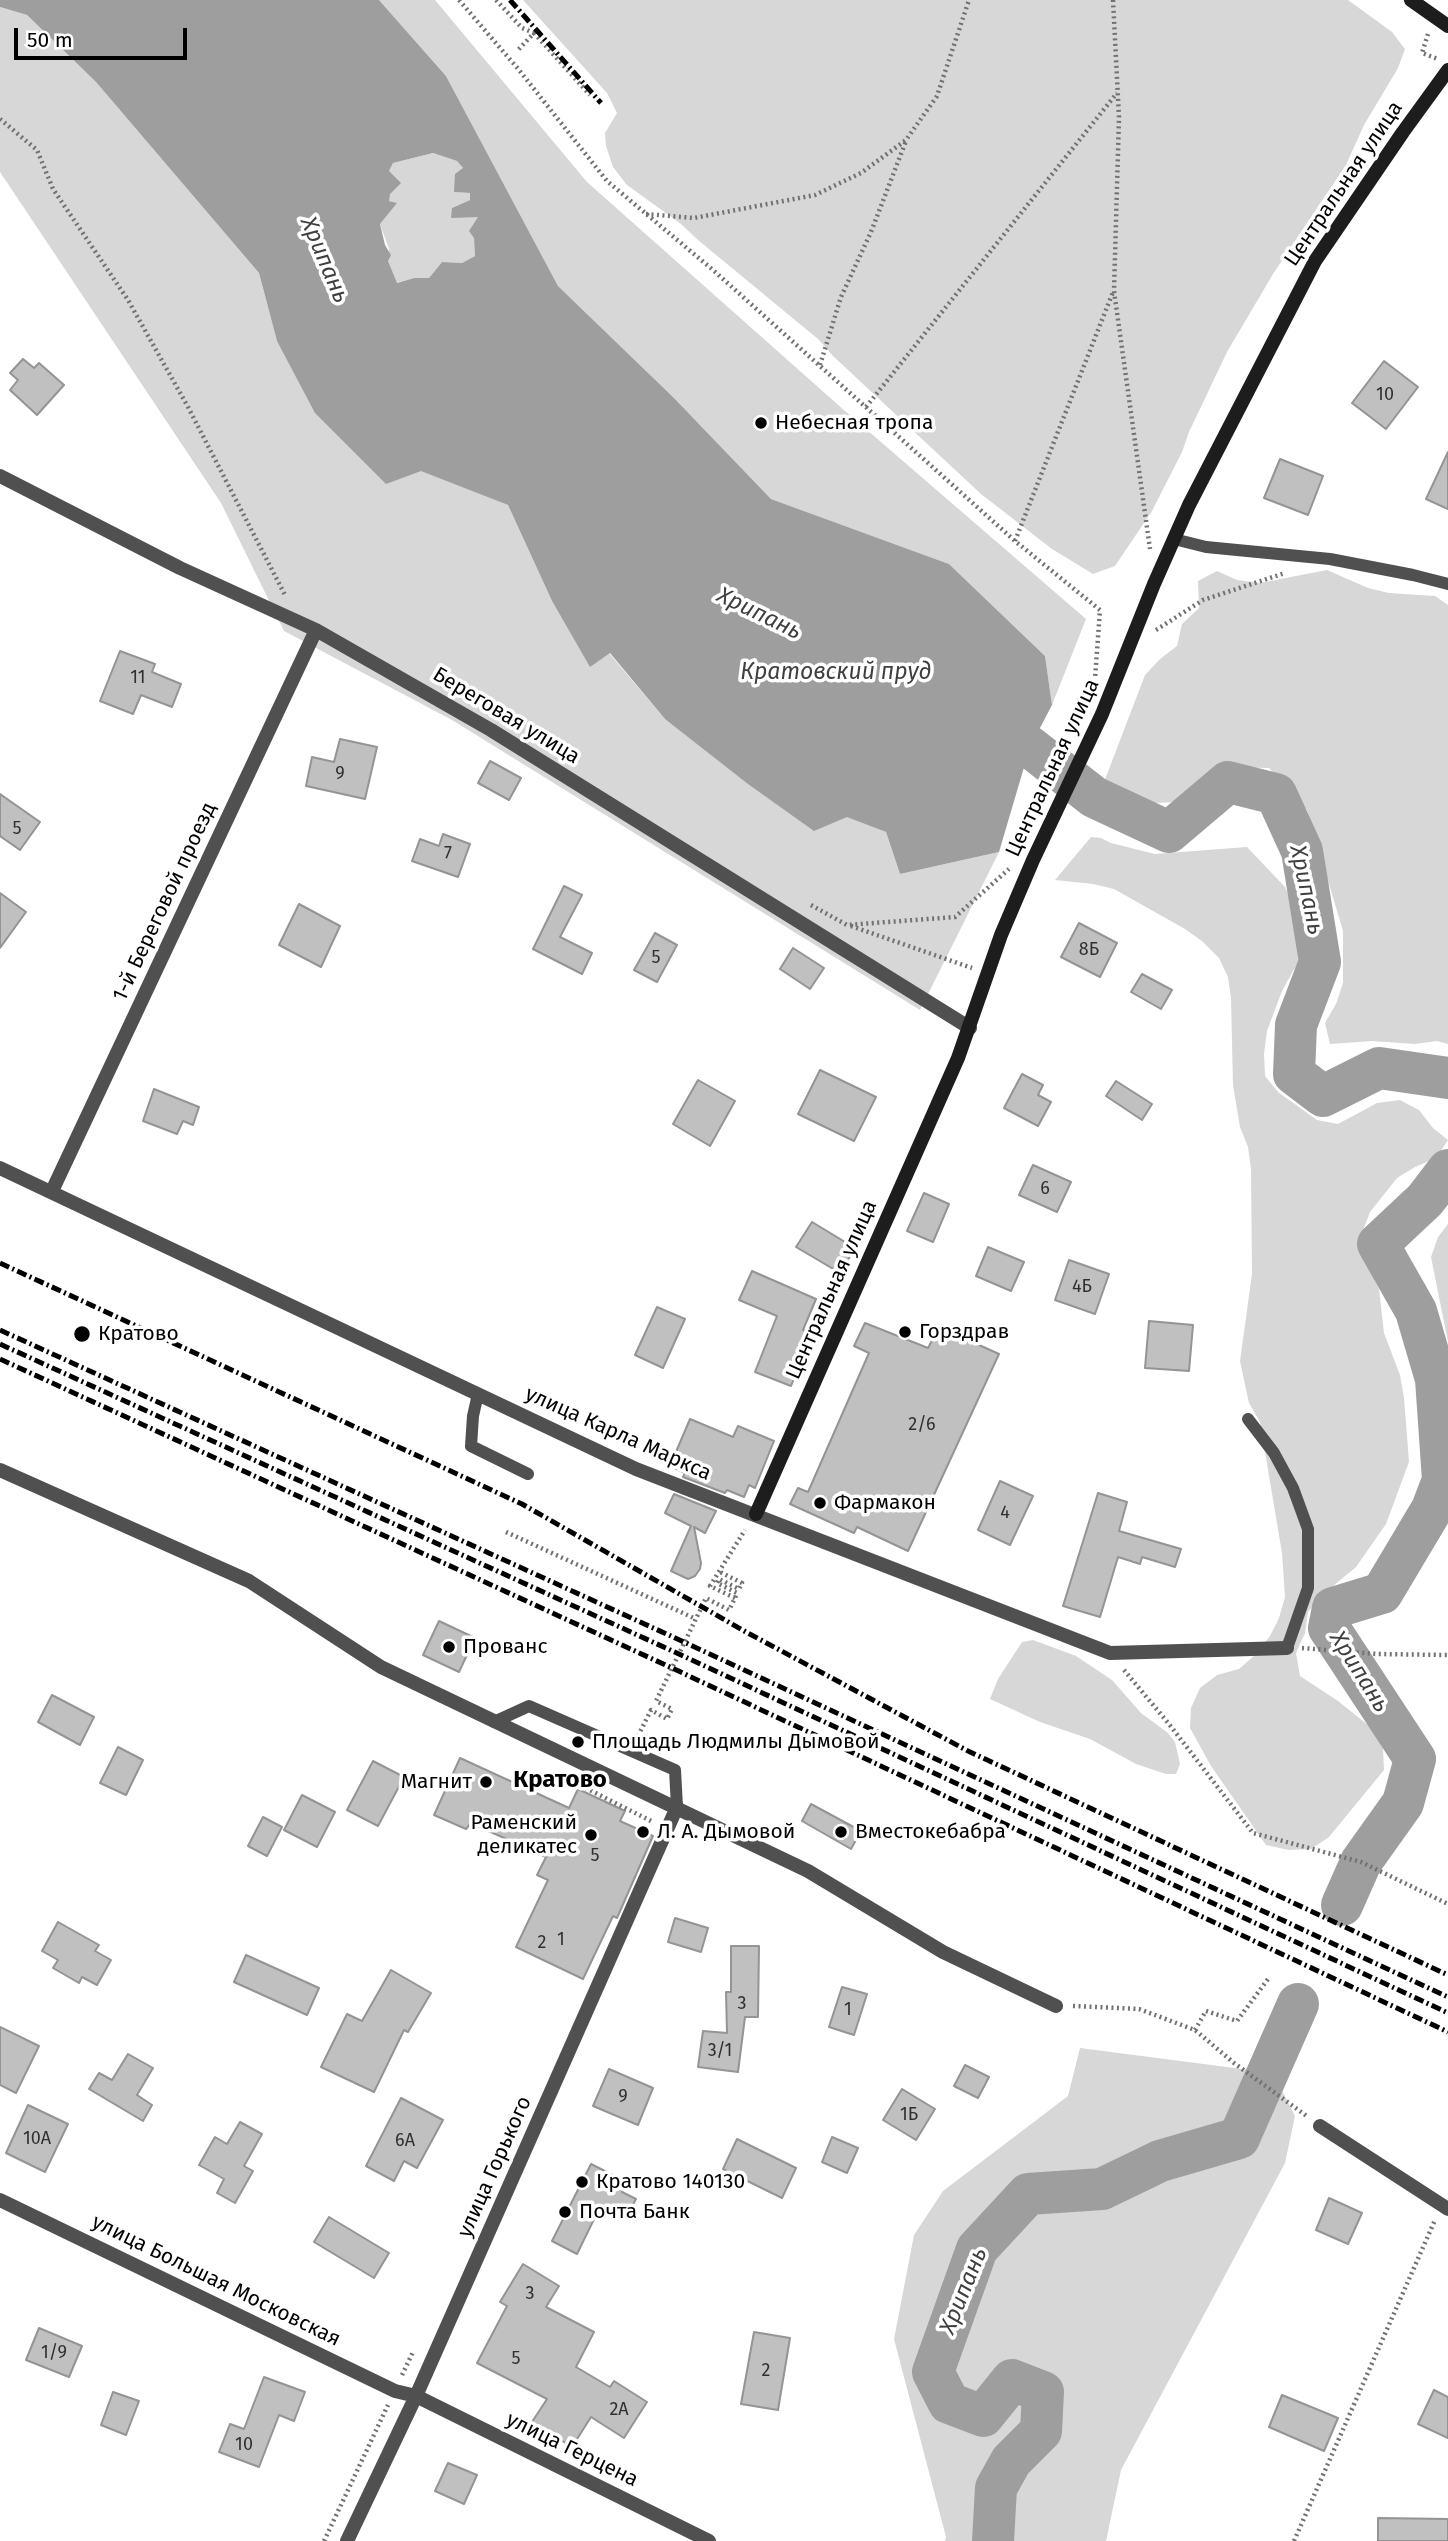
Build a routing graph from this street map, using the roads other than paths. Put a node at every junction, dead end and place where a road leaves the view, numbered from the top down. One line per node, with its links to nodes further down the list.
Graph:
1 (1410, 0): 2 (street)
2 (1448, 26)
3 (1448, 71): 5 (street, Центральная улица)
4 (0, 476): 7 (street, Береговая улица)
5 (1174, 539): 6 (lane); 8 (street, Центральная улица)
6 (1448, 584)
7 (316, 630): 8 (street, Береговая улица); 10 (street, 1-й Береговой проезд)
8 (970, 1028): 15 (street, Центральная улица)
9 (0, 1168): 10 (street, улица Карла Маркса)
10 (52, 1191): 11 (street, улица Карла Маркса)
11 (478, 1394): 14 (lane); 15 (street, улица Карла Маркса)
12 (1248, 1419): 16 (lane)
13 (0, 1470): 17 (street)
14 (528, 1474)
15 (756, 1514): 16 (street, улица Карла Маркса)
16 (1287, 1648)
17 (494, 1722): 18 (street); 18 (lane)
18 (677, 1807): 19 (street); 23 (street, улица Горького)
19 (1056, 2006)
20 (1320, 2126): 22 (street)
21 (0, 2200): 23 (street, улица Большая Московская)
22 (1444, 2208)
23 (416, 2396): 24 (street, улица Горького); 25 (street, улица Герцена)
24 (347, 2541)
25 (709, 2541)

